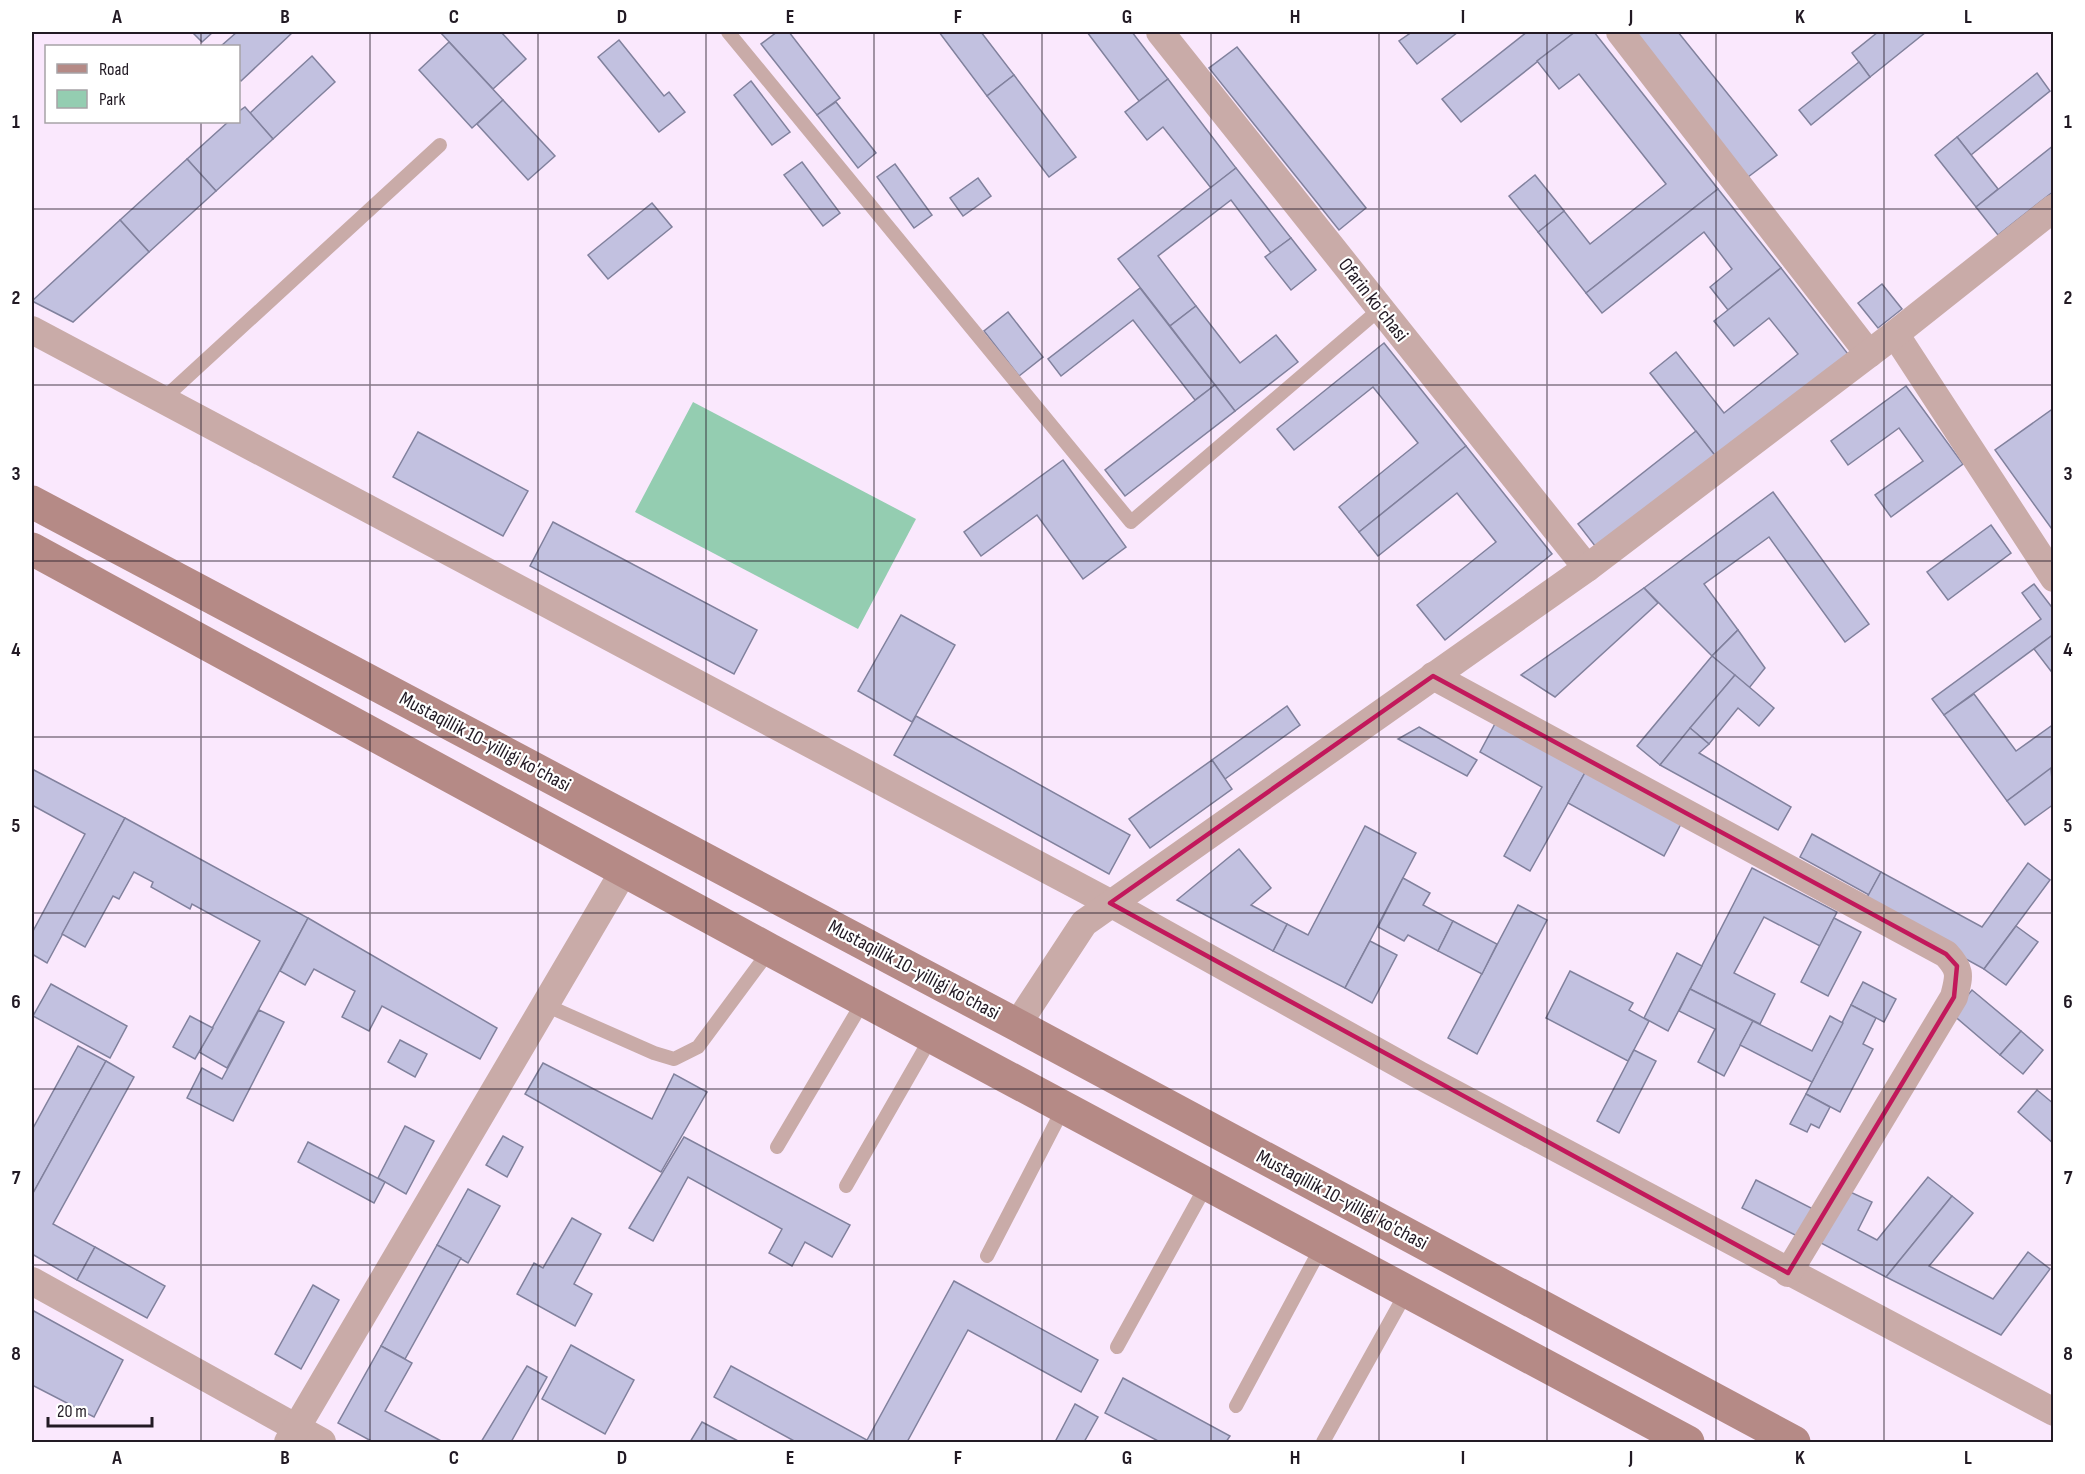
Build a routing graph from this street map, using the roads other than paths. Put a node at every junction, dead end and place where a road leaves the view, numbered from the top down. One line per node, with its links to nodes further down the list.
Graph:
1 (728, 32): 6 (lane)
2 (1160, 32): 6 (street, Ofarin koʻchasi)
3 (1620, 32): 9 (street)
4 (440, 145): 10 (lane)
5 (2054, 208): 8 (street)
6 (1380, 309): 13 (street, Ofarin koʻchasi)
7 (32, 330): 10 (street)
8 (1895, 334): 9 (street); 14 (street)
9 (1869, 354): 13 (street)
10 (161, 401): 17 (street)
11 (32, 502): 21 (main road, Mustaqillik 10-yilligi ko'chasi)
12 (32, 549): 16 (main road)
13 (1587, 568): 15 (street)
14 (2054, 578)
15 (1432, 676): 17 (street); 29 (street)
16 (625, 869): 18 (main road); 20 (street)
17 (1110, 903): 21 (street); 29 (street)
18 (770, 950): 19 (main road); 20 (lane)
19 (864, 1000): 22 (main road); 24 (lane)
20 (543, 1004): 35 (street)
21 (1017, 1024): 39 (main road, Mustaqillik 10-yilligi ko'chasi)
22 (932, 1036): 23 (main road); 26 (lane)
23 (1064, 1107): 25 (main road); 28 (lane)
24 (777, 1147)
25 (1207, 1184): 27 (main road); 32 (lane)
26 (846, 1186)
27 (1322, 1246): 31 (main road); 33 (lane)
28 (987, 1256)
29 (1788, 1273): 34 (street)
30 (32, 1281): 35 (street)
31 (1407, 1291): 36 (main road); 38 (lane)
32 (1117, 1347)
33 (1236, 1406)
34 (2054, 1412)
35 (292, 1436): 37 (street)
36 (1684, 1442)
37 (322, 1443)
38 (1323, 1443)
39 (1794, 1443)

